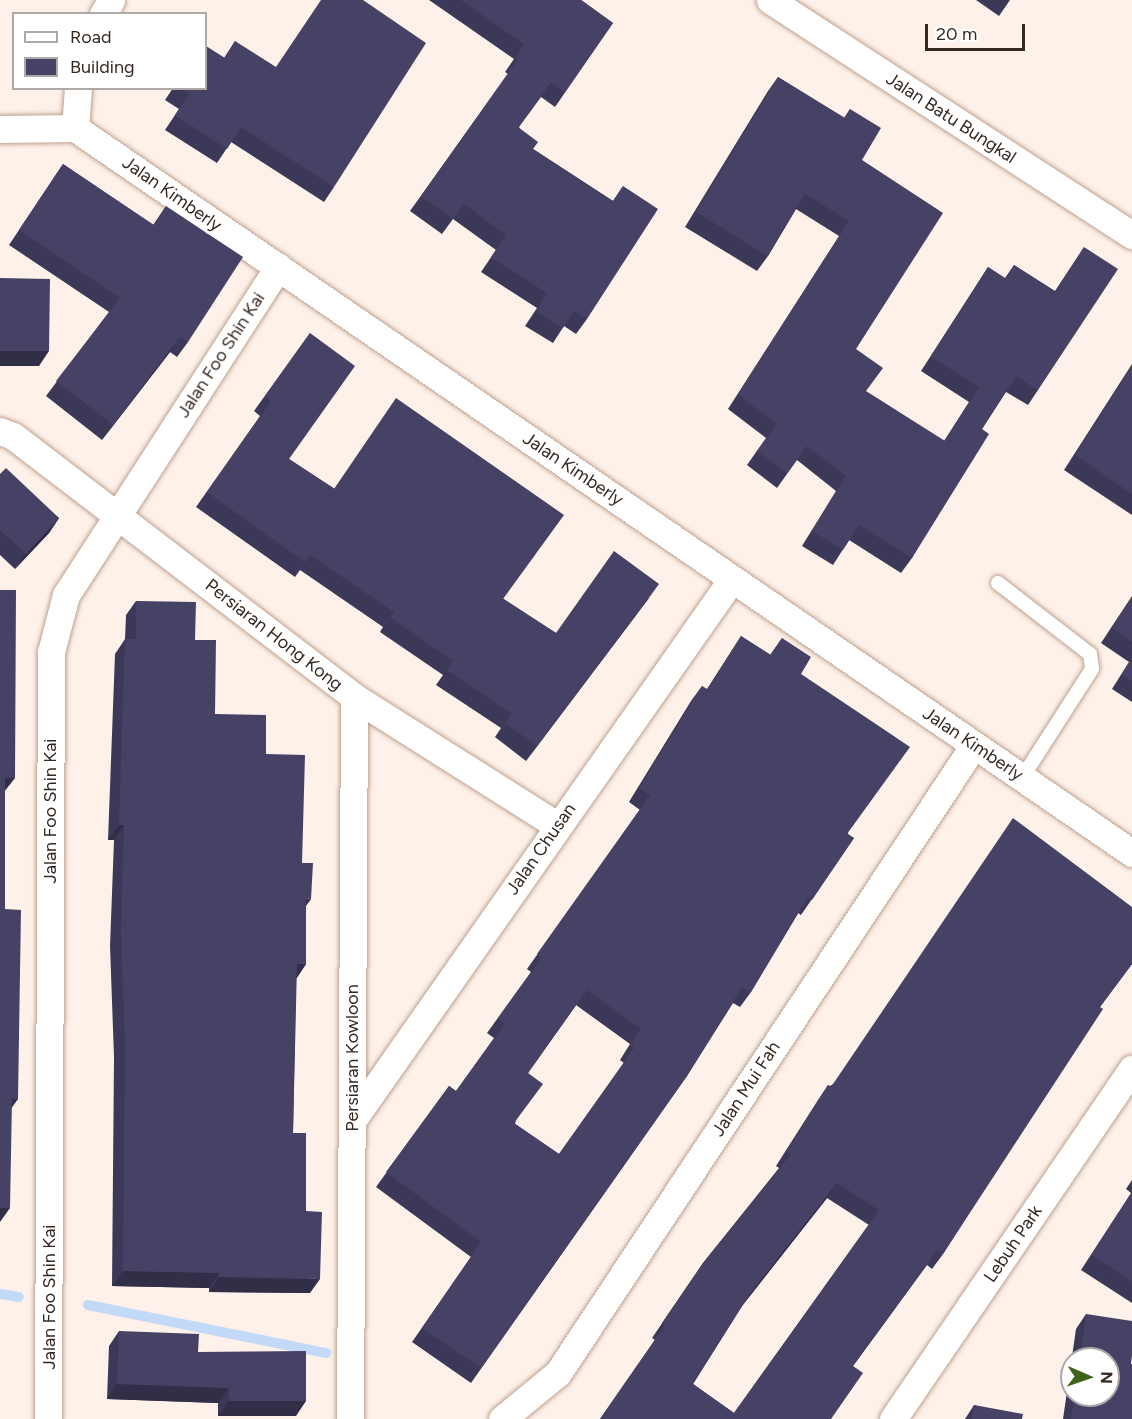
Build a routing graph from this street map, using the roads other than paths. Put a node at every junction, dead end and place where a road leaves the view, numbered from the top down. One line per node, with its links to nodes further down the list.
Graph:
1 (770, 0): 5 (street, Jalan Batu Bungkal)
2 (78, 90): 3 (street)
3 (75, 128): 4 (street); 6 (street, Jalan Kimberly)
4 (0, 129)
5 (1132, 235)
6 (278, 267): 8 (street, Jalan Foo Shin Kai); 9 (street, Jalan Kimberly)
7 (0, 431): 8 (street, Persiaran Hong Kong)
8 (118, 514): 11 (street, Persiaran Hong Kong); 18 (street, Jalan Foo Shin Kai)
9 (732, 579): 12 (street, Jalan Kimberly); 14 (street, Jalan Chusan)
10 (998, 583): 13 (lane)
11 (354, 697): 14 (street, Persiaran Hong Kong); 17 (street, Persiaran Kowloon)
12 (974, 745): 13 (street, Jalan Kimberly); 20 (street, Jalan Mui Fah)
13 (1022, 778): 15 (street, Jalan Kimberly)
14 (558, 826): 17 (street, Jalan Chusan)
15 (1132, 854)
16 (1132, 1069): 21 (street, Lebuh Park)
17 (352, 1121): 19 (street, Persiaran Kowloon)
18 (48, 1419)
19 (350, 1419)
20 (502, 1419)
21 (893, 1419)

